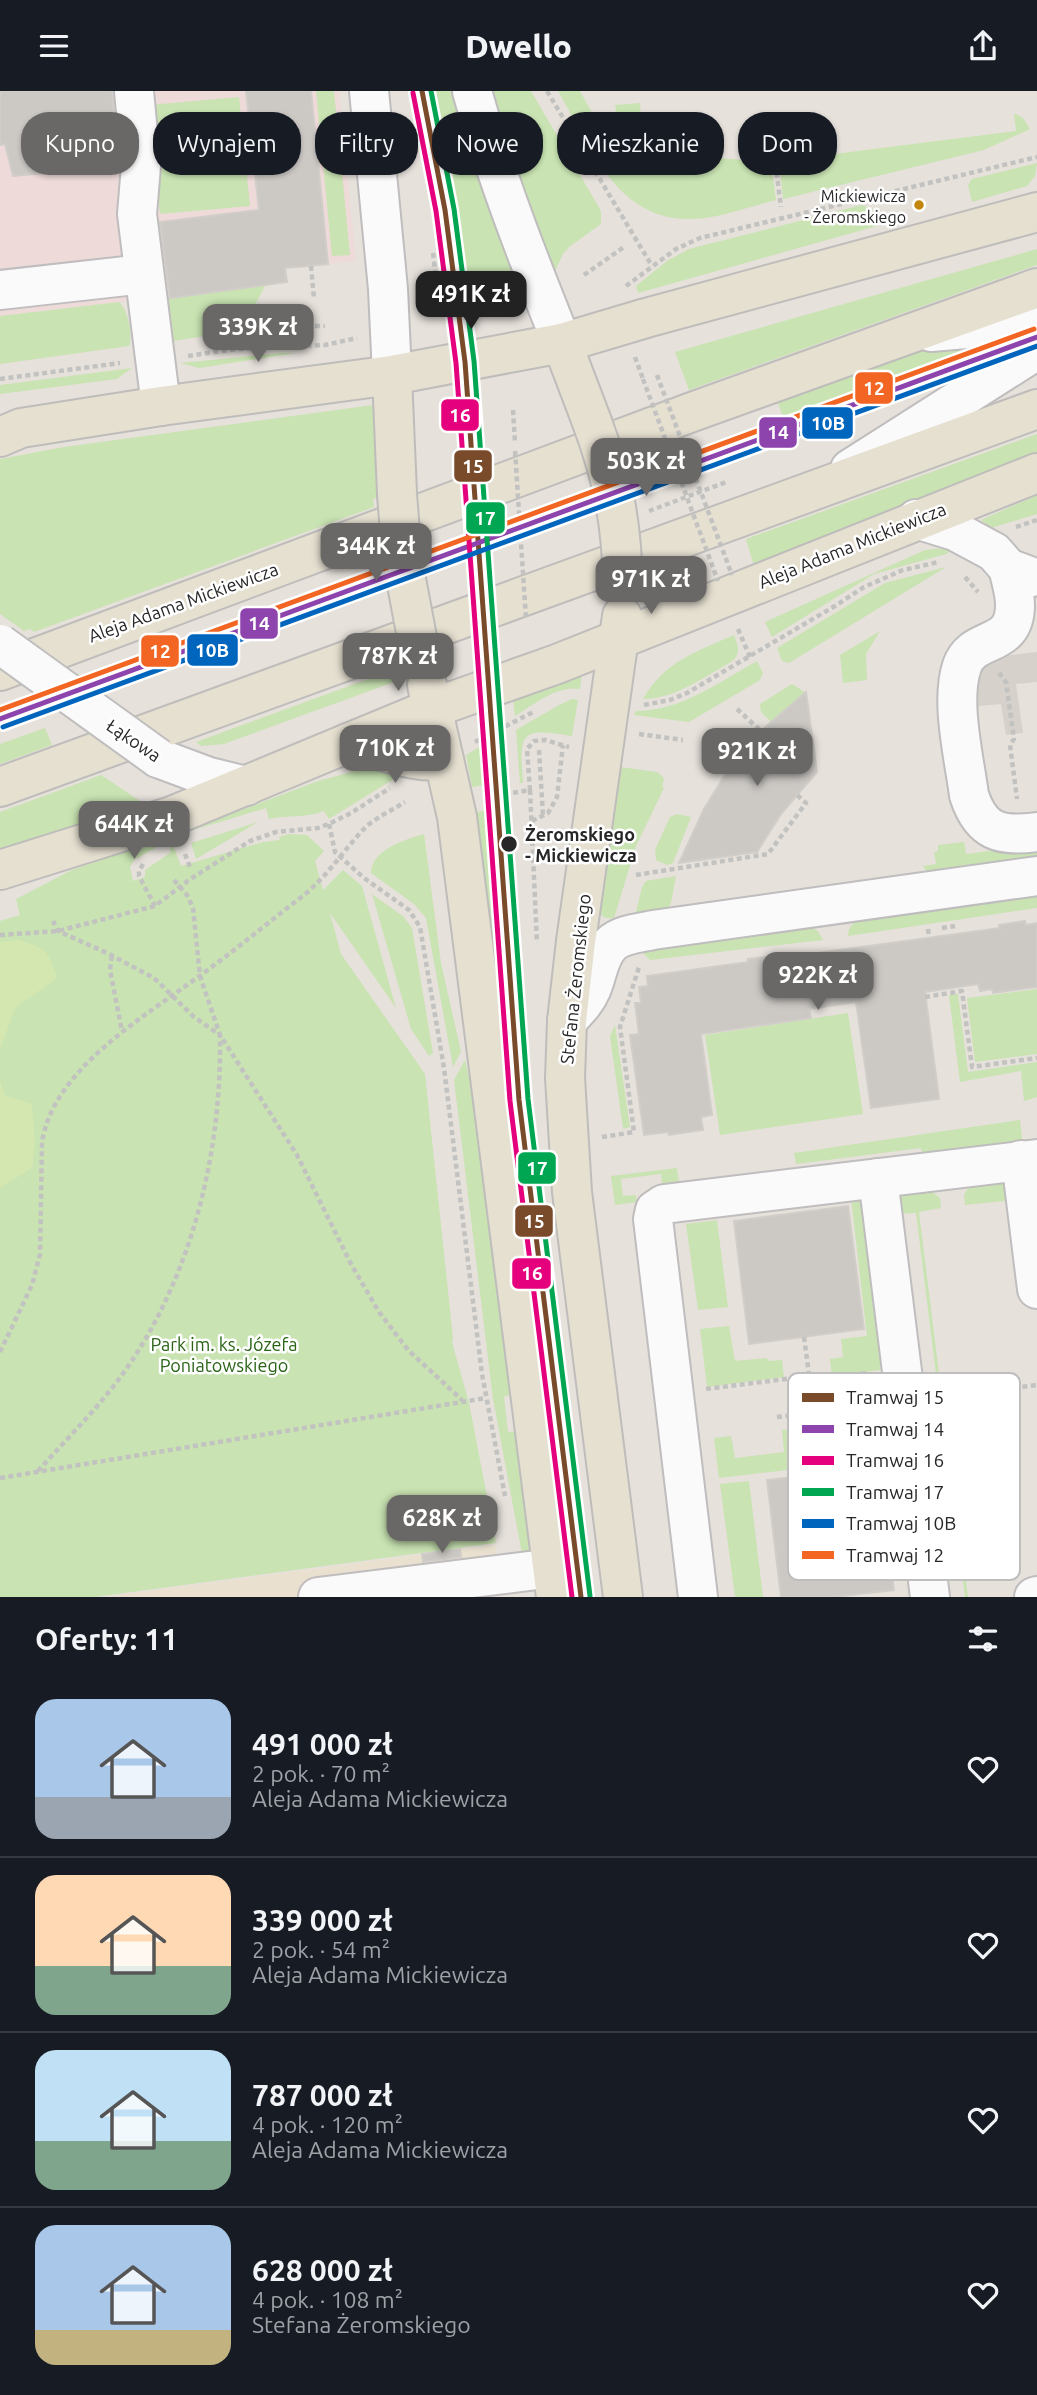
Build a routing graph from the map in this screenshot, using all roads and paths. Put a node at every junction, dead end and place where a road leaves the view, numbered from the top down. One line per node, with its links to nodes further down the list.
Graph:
1 (134, 91): 12 (street)
2 (369, 91): 24 (street)
3 (472, 91): 22 (street, Stefana Żeromskiego)
4 (547, 91): 11 (path)
5 (776, 175): 6 (path)
6 (780, 207)
7 (1037, 212): 22 (main road)
8 (624, 247): 13 (path)
9 (433, 253): 17 (path)
10 (311, 266): 16 (path)
11 (652, 266)
12 (144, 274): 15 (street); 27 (street)
13 (584, 275)
14 (1037, 288): 21 (main road, Aleja Adama Mickiewicza)
15 (0, 290)
16 (314, 299)
17 (439, 305)
18 (1037, 323): 21 (street)
19 (281, 326): 20 (path)
20 (325, 326)
21 (905, 335): 45 (main road, Aleja Adama Mickiewicza)
22 (562, 343): 24 (main road); 43 (main road, Stefana Żeromskiego, bridge)
23 (1037, 350): 34 (street)
24 (392, 375): 27 (main road); 47 (main road, bridge)
25 (657, 375): 39 (path, bridge)
26 (643, 379): 40 (path, bridge)
27 (161, 406): 30 (main road)
28 (1037, 409): 34 (main road)
29 (513, 410): 31 (path)
30 (7, 431)
31 (514, 434)
32 (515, 451): 41 (path, bridge)
33 (1037, 473): 35 (main road, Aleja Adama Mickiewicza)
34 (825, 485): 60 (main road)
35 (916, 519): 37 (street); 43 (main road, Aleja Adama Mickiewicza)
36 (1037, 520): 37 (path)
37 (969, 557): 38 (street); 42 (path); 46 (path)
38 (1023, 574): 42 (street)
39 (732, 575)
40 (718, 581)
41 (526, 619)
42 (1011, 636): 66 (path); 66 (street)
43 (619, 638): 46 (main road, Stefana Żeromskiego); 47 (main road, Aleja Adama Mickiewicza)
44 (0, 644): 58 (street, Łąkowa, bridge)
45 (0, 671)
46 (610, 700): 90 (main road, Stefana Żeromskiego)
47 (433, 708): 53 (main road, Aleja Adama Mickiewicza); 57 (main road)
48 (737, 709): 50 (path)
49 (536, 711): 57 (path)
50 (761, 731)
51 (634, 733): 52 (path)
52 (683, 740)
53 (348, 743): 57 (main road); 58 (main road, Aleja Adama Mickiewicza)
54 (563, 745): 55 (path); 61 (path); 65 (path)
55 (571, 748)
56 (539, 750): 65 (path)
57 (444, 760): 113 (main road)
58 (246, 786): 72 (main road, Aleja Adama Mickiewicza)
59 (393, 786): 68 (path)
60 (0, 787)
61 (530, 790): 63 (path); 67 (path)
62 (796, 794): 73 (path)
63 (485, 798)
64 (405, 802): 70 (path)
65 (543, 815): 67 (path)
66 (1032, 817)
67 (532, 821): 84 (path)
68 (329, 824): 70 (path); 76 (path)
69 (185, 854): 71 (path)
70 (341, 857): 87 (path); 108 (path)
71 (190, 867)
72 (0, 870)
73 (636, 875)
74 (1037, 876): 90 (street)
75 (174, 880): 76 (path)
76 (178, 888): 81 (path); 87 (path)
77 (53, 922): 81 (path)
78 (956, 926): 79 (path)
79 (942, 928)
80 (928, 929): 83 (path)
81 (58, 931): 82 (path); 85 (path)
82 (0, 935)
83 (929, 937)
84 (537, 943)
85 (112, 956): 88 (path); 91 (path)
86 (639, 967): 94 (path)
87 (200, 976): 88 (path); 92 (path)
88 (171, 996): 91 (path); 92 (path)
89 (925, 997): 93 (path)
90 (568, 1021): 115 (main road, Stefana Żeromskiego)
91 (122, 1031): 101 (path)
92 (220, 1035): 109 (path); 110 (path)
93 (1037, 1058)
94 (602, 1137)
95 (1029, 1159): 96 (street); 99 (street)
96 (878, 1178): 97 (street); 102 (street)
97 (690, 1201): 98 (street); 107 (street)
98 (757, 1208)
99 (1037, 1289)
100 (804, 1337): 103 (path)
101 (0, 1352)
102 (902, 1369): 104 (path); 105 (street)
103 (809, 1373)
104 (861, 1373)
105 (902, 1373)
106 (788, 1380): 107 (path)
107 (674, 1393): 116 (street)
108 (486, 1398): 109 (path); 112 (path)
109 (462, 1400): 110 (path)
110 (38, 1471): 111 (path)
111 (0, 1478)
112 (508, 1509)
113 (555, 1582): 114 (street)
114 (318, 1597)
115 (623, 1597)
116 (698, 1597)

